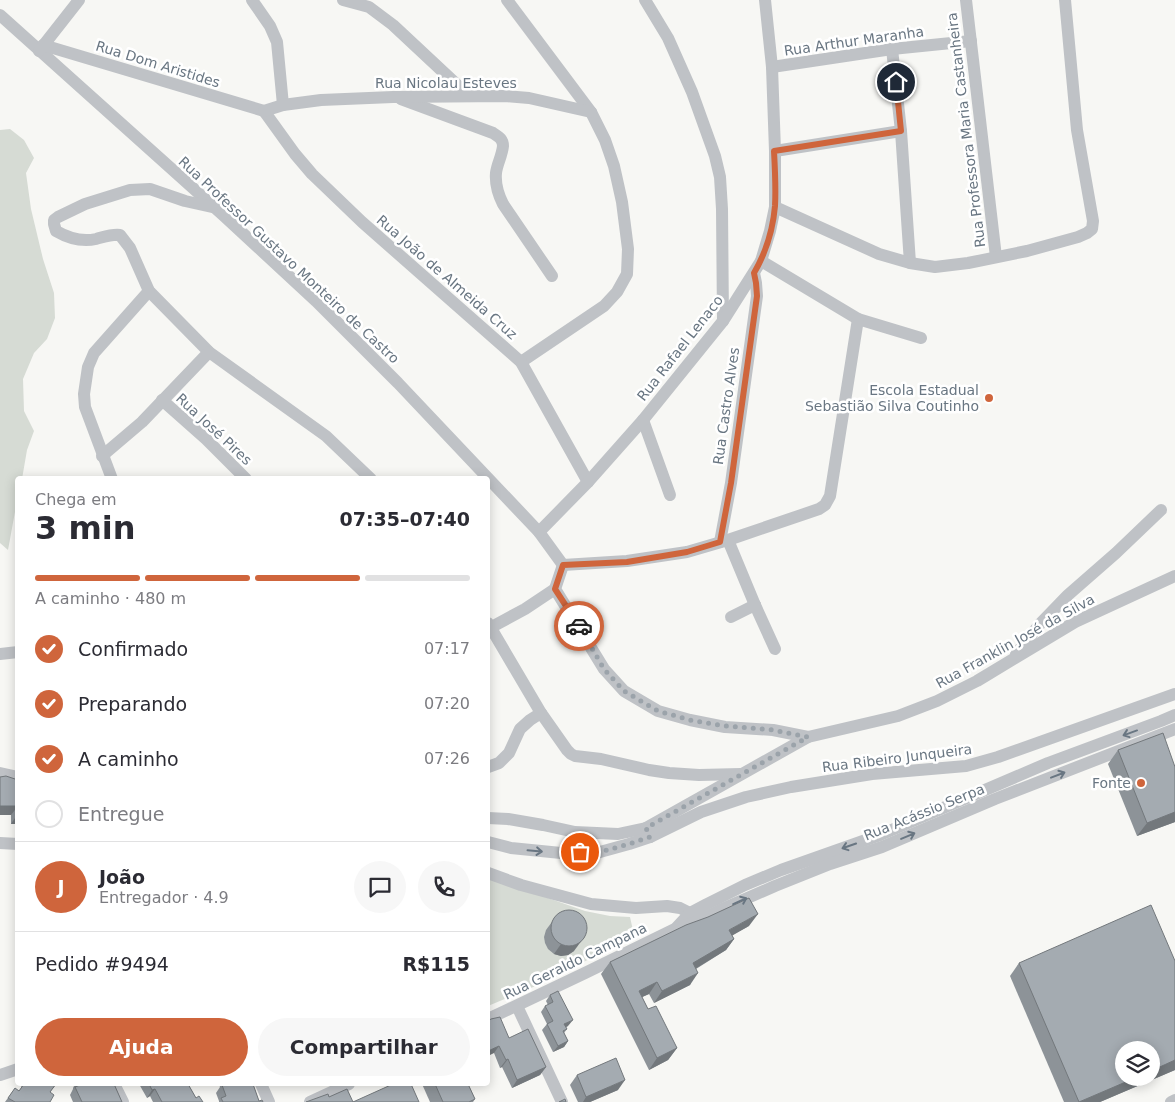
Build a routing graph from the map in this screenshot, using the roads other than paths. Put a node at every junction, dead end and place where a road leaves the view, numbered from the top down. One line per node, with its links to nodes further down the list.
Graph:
1 (80, 0): 11 (street)
2 (252, 0): 16 (street)
3 (343, 0): 14 (street)
4 (506, 0): 18 (street)
5 (645, 0): 30 (street)
6 (765, 0): 13 (street, Rua Rafael Lenaco)
7 (966, 0): 10 (street, Rua Professora Maria Castanheira)
8 (1065, 0): 23 (street)
9 (0, 15): 11 (street, Rua Professor Gustavo Monteiro de Castro)
10 (971, 41): 12 (street, Rua Arthur Maranha); 23 (street, Rua Professora Maria Castanheira)
11 (41, 48): 17 (street, Rua Dom Aristides); 21 (street, Rua Professor Gustavo Monteiro de Castro)
12 (892, 49): 13 (street, Rua Arthur Maranha); 19 (street)
13 (772, 67): 20 (street, Rua Rafael Lenaco)
14 (469, 96): 15 (street, Rua Nicolau Esteves); 18 (street, Rua Nicolau Esteves)
15 (394, 97): 16 (street, Rua Nicolau Esteves); 27 (street)
16 (283, 105): 17 (street, Rua Nicolau Esteves)
17 (264, 111): 33 (street, Rua João de Almeida Cruz)
18 (591, 112): 33 (street)
19 (901, 131): 20 (street); 25 (street)
20 (774, 151): 22 (street, Rua Rafael Lenaco)
21 (214, 207): 28 (street); 40 (street, Rua Professor Gustavo Monteiro de Castro)
22 (775, 207): 24 (street, Rua Rafael Lenaco); 25 (street)
23 (996, 257): 25 (street)
24 (761, 261): 26 (street, Rua Rafael Lenaco); 29 (street)
25 (910, 263)
26 (754, 273): 30 (street, Rua Rafael Lenaco); 46 (street, Rua Castro Alves)
27 (552, 276)
28 (149, 291): 32 (street); 36 (street)
29 (858, 319): 31 (street); 46 (street)
30 (723, 321): 35 (street, Rua Rafael Lenaco)
31 (921, 338)
32 (209, 352): 34 (street); 39 (street)
33 (521, 362): 42 (street, Rua João de Almeida Cruz)
34 (162, 400): 36 (street); 38 (street, Rua José Pires)
35 (643, 420): 42 (street, Rua Rafael Lenaco); 43 (street)
36 (102, 456): 37 (street)
37 (111, 476)
38 (243, 476)
39 (368, 476)
40 (486, 476)
41 (490, 480): 45 (street, Rua Professor Gustavo Monteiro de Castro)
42 (588, 482): 45 (street, Rua Rafael Lenaco)
43 (670, 494)
44 (1161, 510): 57 (street)
45 (539, 532): 47 (street, Rua Professor Gustavo Monteiro de Castro)
46 (724, 541): 47 (street); 50 (street)
47 (563, 565): 49 (street)
48 (1175, 576): 57 (street, Rua Franklin José da Silva)
49 (555, 589): 52 (street); 62 (street)
50 (754, 605): 51 (street); 54 (street)
51 (730, 617)
52 (490, 626)
53 (490, 630): 59 (street)
54 (775, 649)
55 (15, 652): 56 (street)
56 (0, 654)
57 (1011, 660): 62 (street, Rua Franklin José da Silva)
58 (1175, 694): 69 (street, Rua Ribeiro Junqueira)
59 (541, 713): 63 (street); 65 (street)
60 (1175, 715): 67 (street, Rua Acássio Serpa, one-way to 67)
61 (1175, 730): 67 (street, Rua Acássio Serpa, one-way to 61)
62 (808, 737): 65 (street)
63 (490, 765)
64 (0, 773): 66 (street)
65 (740, 774): 69 (street)
66 (15, 776)
67 (993, 793): 74 (street, Rua Acássio Serpa)
68 (490, 818): 69 (street)
69 (648, 833): 71 (street, one-way to 69)
70 (0, 843): 72 (street)
71 (490, 843)
72 (15, 844)
73 (490, 874): 74 (street)
74 (693, 918): 75 (street, Rua Geraldo Campana)
75 (517, 1006): 76 (street, Rua Geraldo Campana); 86 (street)
76 (490, 1018)
77 (15, 1070): 78 (street)
78 (0, 1075)
79 (115, 1086): 83 (street)
80 (262, 1086): 84 (street)
81 (345, 1086): 85 (street)
82 (1175, 1100): 87 (street)
83 (123, 1102)
84 (269, 1102)
85 (310, 1102)
86 (562, 1102)
87 (1172, 1102)

